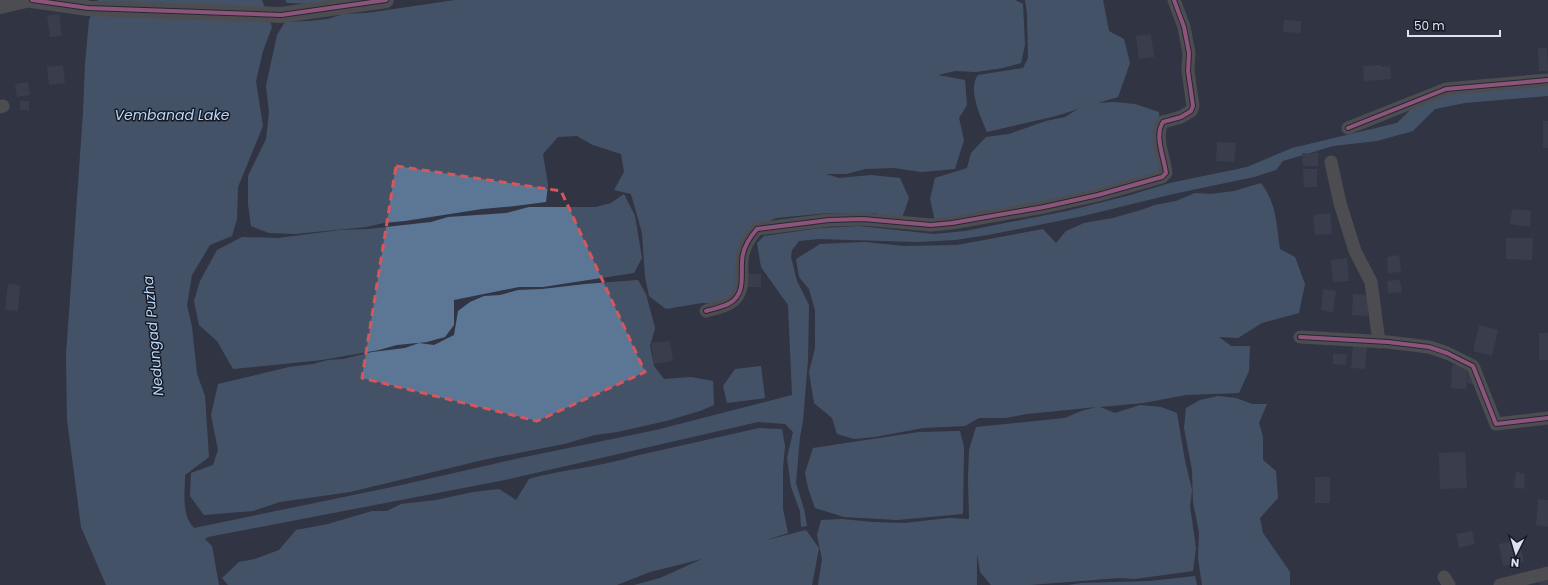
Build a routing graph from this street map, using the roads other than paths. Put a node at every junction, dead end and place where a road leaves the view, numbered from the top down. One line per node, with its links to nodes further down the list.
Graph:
1 (26, 0): 5 (street)
2 (32, 0): 3 (street)
3 (386, 0)
4 (1174, 0): 9 (street)
5 (0, 6)
6 (1548, 80): 7 (street)
7 (1348, 128)
8 (1331, 162): 11 (street)
9 (706, 311)
10 (1300, 337): 11 (street)
11 (1380, 342): 12 (street)
12 (1548, 418)
13 (1548, 573): 14 (street)
14 (1500, 585)

